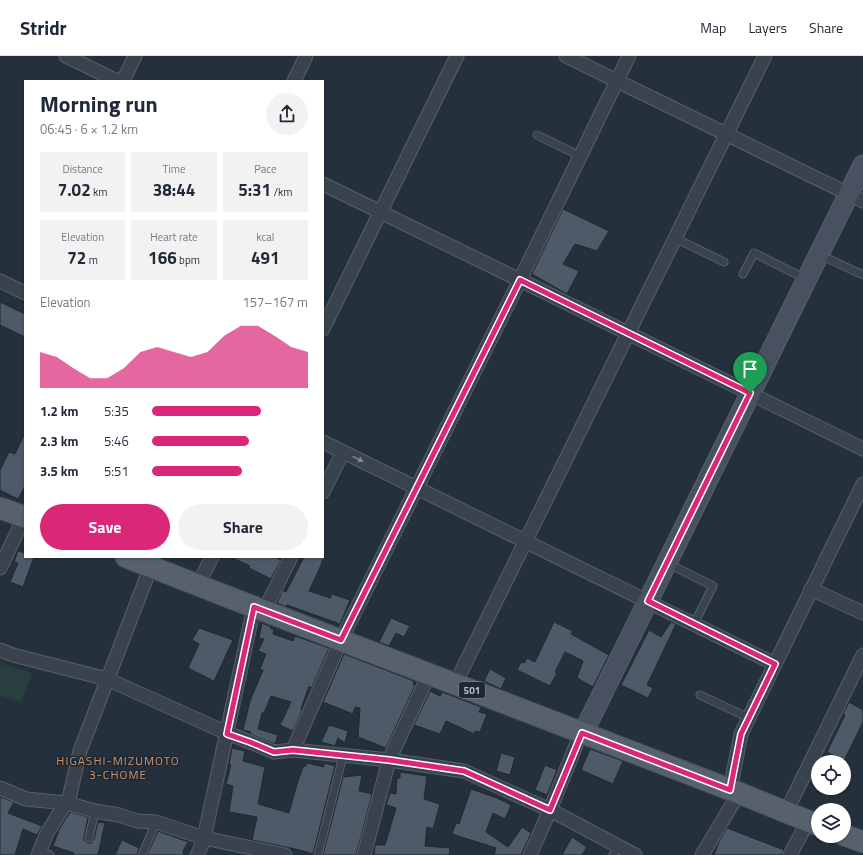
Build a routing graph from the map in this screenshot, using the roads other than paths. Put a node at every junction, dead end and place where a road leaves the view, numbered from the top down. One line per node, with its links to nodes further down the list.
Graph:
1 (66, 56): 8 (street)
2 (135, 56): 9 (street)
3 (306, 56): 10 (street)
4 (457, 56): 18 (street)
5 (566, 56): 11 (street)
6 (629, 56): 11 (street)
7 (765, 56): 12 (street)
8 (115, 80)
9 (123, 80)
10 (294, 80)
11 (617, 80): 12 (street); 14 (street)
12 (726, 134): 17 (street); 19 (street)
13 (537, 135): 14 (lane)
14 (580, 156): 25 (street)
15 (863, 165): 17 (street)
16 (324, 184): 18 (street)
17 (856, 198): 20 (street)
18 (380, 212): 25 (street); 28 (street)
19 (675, 238): 21 (lane); 29 (street)
20 (818, 254): 23 (lane); 24 (street)
21 (724, 262)
22 (743, 274): 24 (lane)
23 (863, 275)
24 (806, 279): 30 (street)
25 (520, 280): 29 (street); 35 (street)
26 (0, 281): 27 (street)
27 (23, 288)
28 (324, 327)
29 (628, 334): 30 (street); 40 (street)
30 (750, 393): 32 (street); 44 (street)
31 (324, 442): 33 (street)
32 (863, 449)
33 (343, 452): 35 (street, one-way to 35); 36 (street)
34 (863, 484): 48 (street)
35 (417, 487): 40 (street); 53 (street)
36 (324, 490)
37 (0, 508): 38 (main road)
38 (24, 517)
39 (24, 519): 46 (street)
40 (526, 541): 49 (street); 59 (street)
41 (129, 558): 45 (main road, 501)
42 (212, 558): 47 (street)
43 (290, 558): 50 (street)
44 (667, 562): 49 (street); 52 (lane)
45 (150, 566): 47 (main road, 501); 58 (street)
46 (0, 568)
47 (198, 585): 50 (main road, 501)
48 (811, 589): 51 (street); 56 (street)
49 (648, 601): 52 (street); 62 (street)
50 (259, 609): 53 (main road, 501); 63 (street)
51 (863, 613)
52 (694, 624): 56 (street)
53 (341, 640): 57 (main road, 501); 64 (street)
54 (0, 650): 58 (street)
55 (863, 655): 72 (street)
56 (775, 664): 61 (street)
57 (430, 674): 59 (main road, 501); 66 (street)
58 (107, 679): 63 (street); 69 (street)
59 (455, 684): 62 (main road, 501)
60 (700, 695): 61 (lane)
61 (748, 718): 68 (street)
62 (582, 733): 68 (main road, 501); 70 (street)
63 (227, 734): 64 (street); 78 (street)
64 (293, 750): 65 (street)
65 (343, 756): 66 (street); 85 (lane)
66 (389, 760): 70 (street); 86 (street)
67 (0, 788): 69 (street)
68 (735, 791): 72 (main road, 501); 89 (street)
69 (67, 803): 71 (street); 81 (street)
70 (550, 810): 80 (street); 87 (street)
71 (95, 811): 73 (street); 77 (lane)
72 (786, 812): 74 (main road, 501)
73 (156, 822): 78 (street); 82 (lane)
74 (811, 822)
75 (811, 826): 90 (street)
76 (851, 837): 79 (main road)
77 (89, 838)
78 (204, 838): 83 (street); 84 (street)
79 (863, 842)
80 (616, 851): 88 (street)
81 (42, 854)
82 (142, 855)
83 (198, 855)
84 (285, 855)
85 (318, 855)
86 (364, 855)
87 (530, 855)
88 (635, 855)
89 (702, 855)
90 (790, 855)

